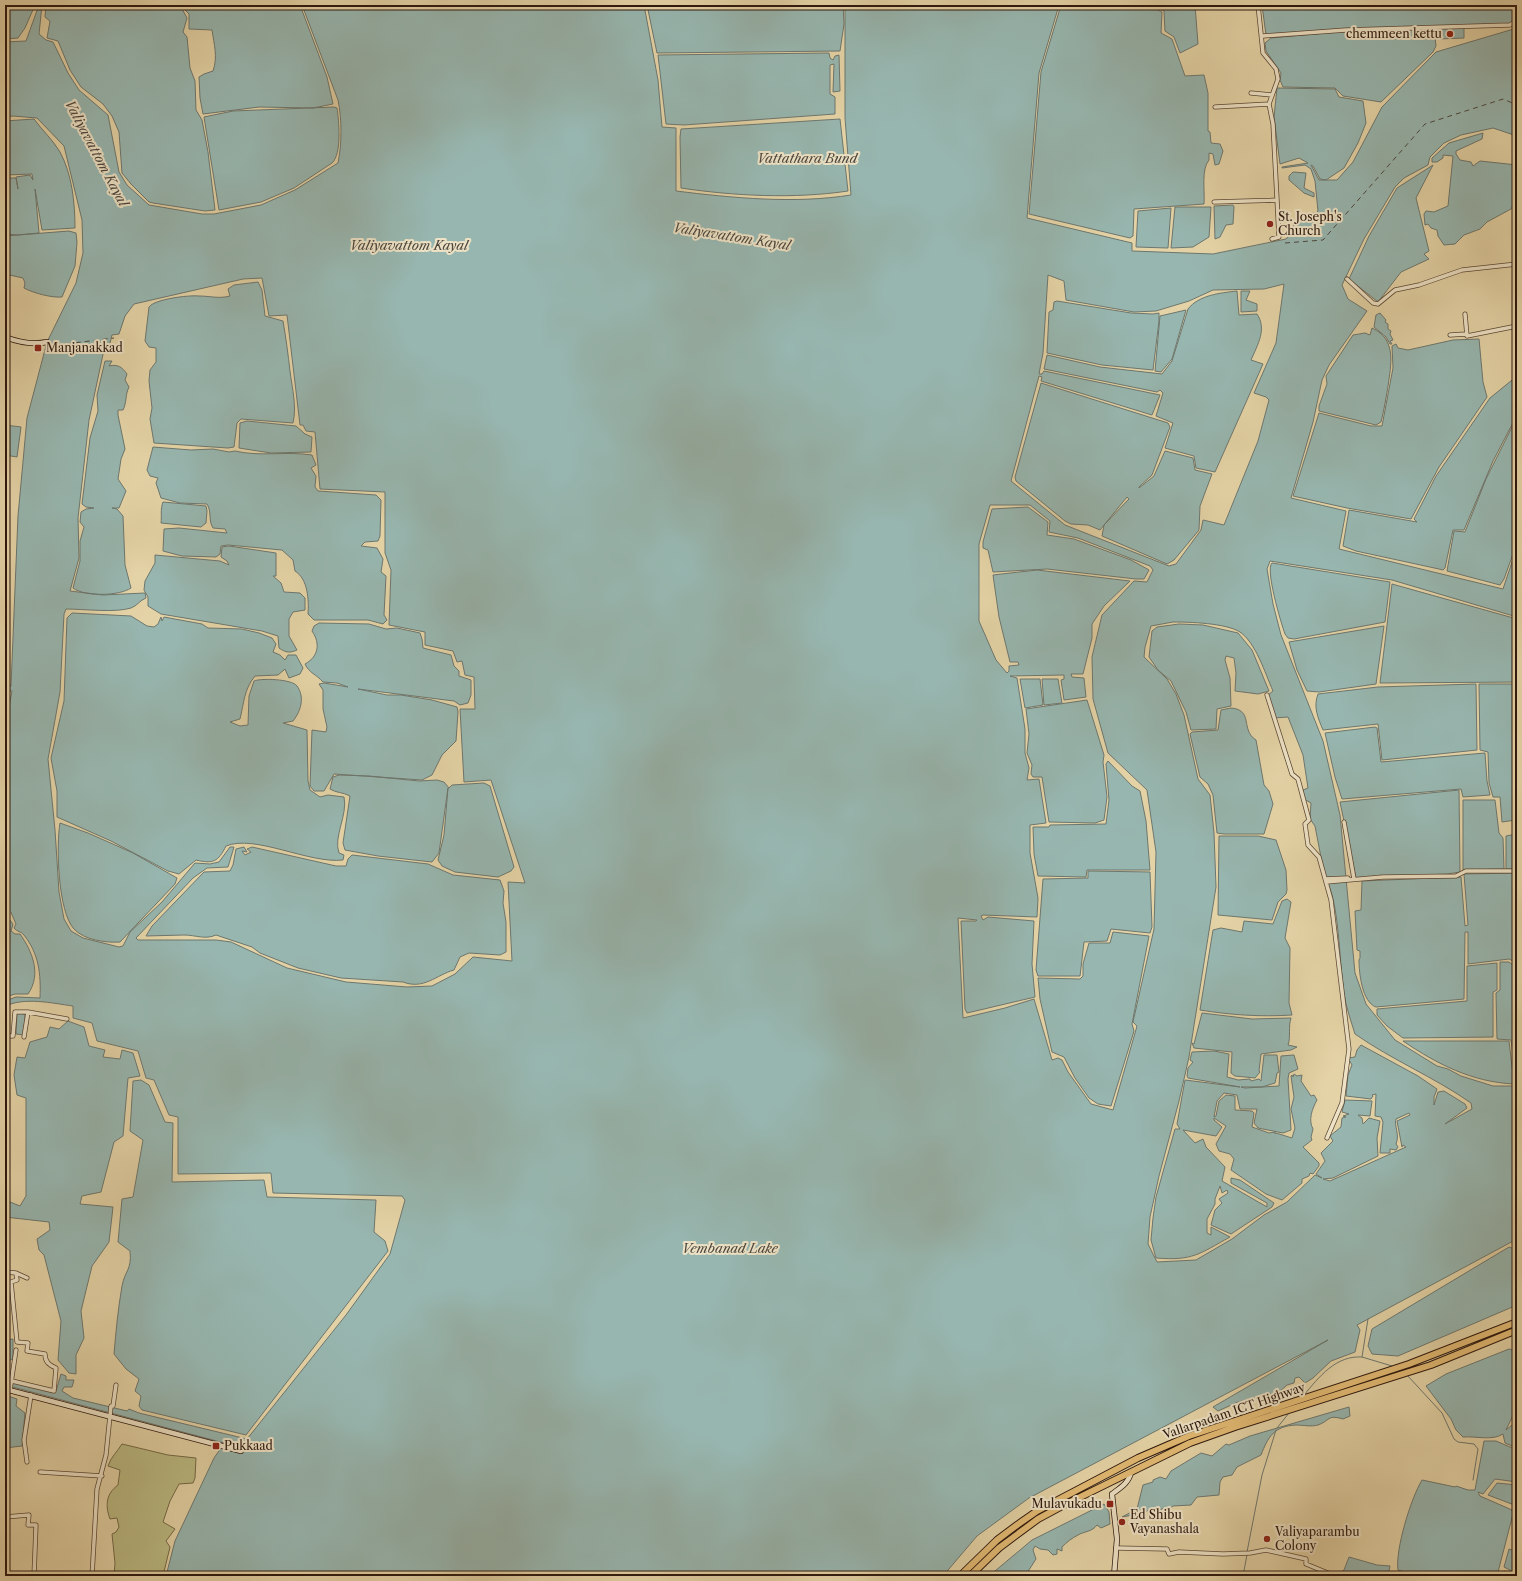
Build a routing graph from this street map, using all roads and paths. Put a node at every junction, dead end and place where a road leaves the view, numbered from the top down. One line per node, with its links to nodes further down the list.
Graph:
1 (1258, 5): 3 (street)
2 (1517, 13): 3 (street)
3 (1263, 36): 5 (street)
4 (1251, 93): 5 (street)
5 (1272, 95): 6 (street)
6 (1269, 105): 7 (street); 8 (street); 9 (street)
7 (1215, 107)
8 (1231, 109)
9 (1277, 200): 10 (street); 11 (street)
10 (1214, 202)
11 (1272, 239)
12 (1517, 264): 13 (street)
13 (1347, 279)
14 (1465, 314): 16 (street)
15 (1517, 326): 16 (street)
16 (1466, 334): 17 (street)
17 (1450, 335)
18 (5, 337): 19 (street)
19 (47, 342)
20 (1267, 695): 24 (street)
21 (1344, 822): 23 (street)
22 (1517, 871): 23 (street)
23 (1353, 878): 24 (street)
24 (1326, 880): 29 (street)
25 (28, 1012): 26 (street); 27 (street); 28 (street)
26 (67, 1019)
27 (5, 1036)
28 (24, 1037)
29 (1327, 1138)
30 (5, 1272): 31 (street)
31 (16, 1273): 32 (street); 36 (street)
32 (26, 1278)
33 (1517, 1322): 40 (highway, Vallarpadam ICT Highway)
34 (1514, 1332): 40 (highway, Vallarpadam ICT Highway)
35 (16, 1350): 36 (street)
36 (12, 1380): 38 (street)
37 (116, 1385): 41 (street)
38 (7, 1389): 39 (street)
39 (31, 1395): 41 (street); 43 (street)
40 (1321, 1396): 45 (highway, Vallarpadam ICT Highway); 52 (highway, Vallarpadam ICT Highway)
41 (108, 1416): 42 (street); 46 (street)
42 (241, 1451)
43 (27, 1462)
44 (40, 1472): 46 (street)
45 (1131, 1472): 48 (street); 53 (highway, Vallarpadam ICT Highway)
46 (102, 1476): 51 (street)
47 (5, 1517): 50 (street)
48 (1116, 1548): 49 (street); 54 (street)
49 (1328, 1573)
50 (34, 1576)
51 (92, 1576)
52 (960, 1576)
53 (970, 1576)
54 (1114, 1576)

